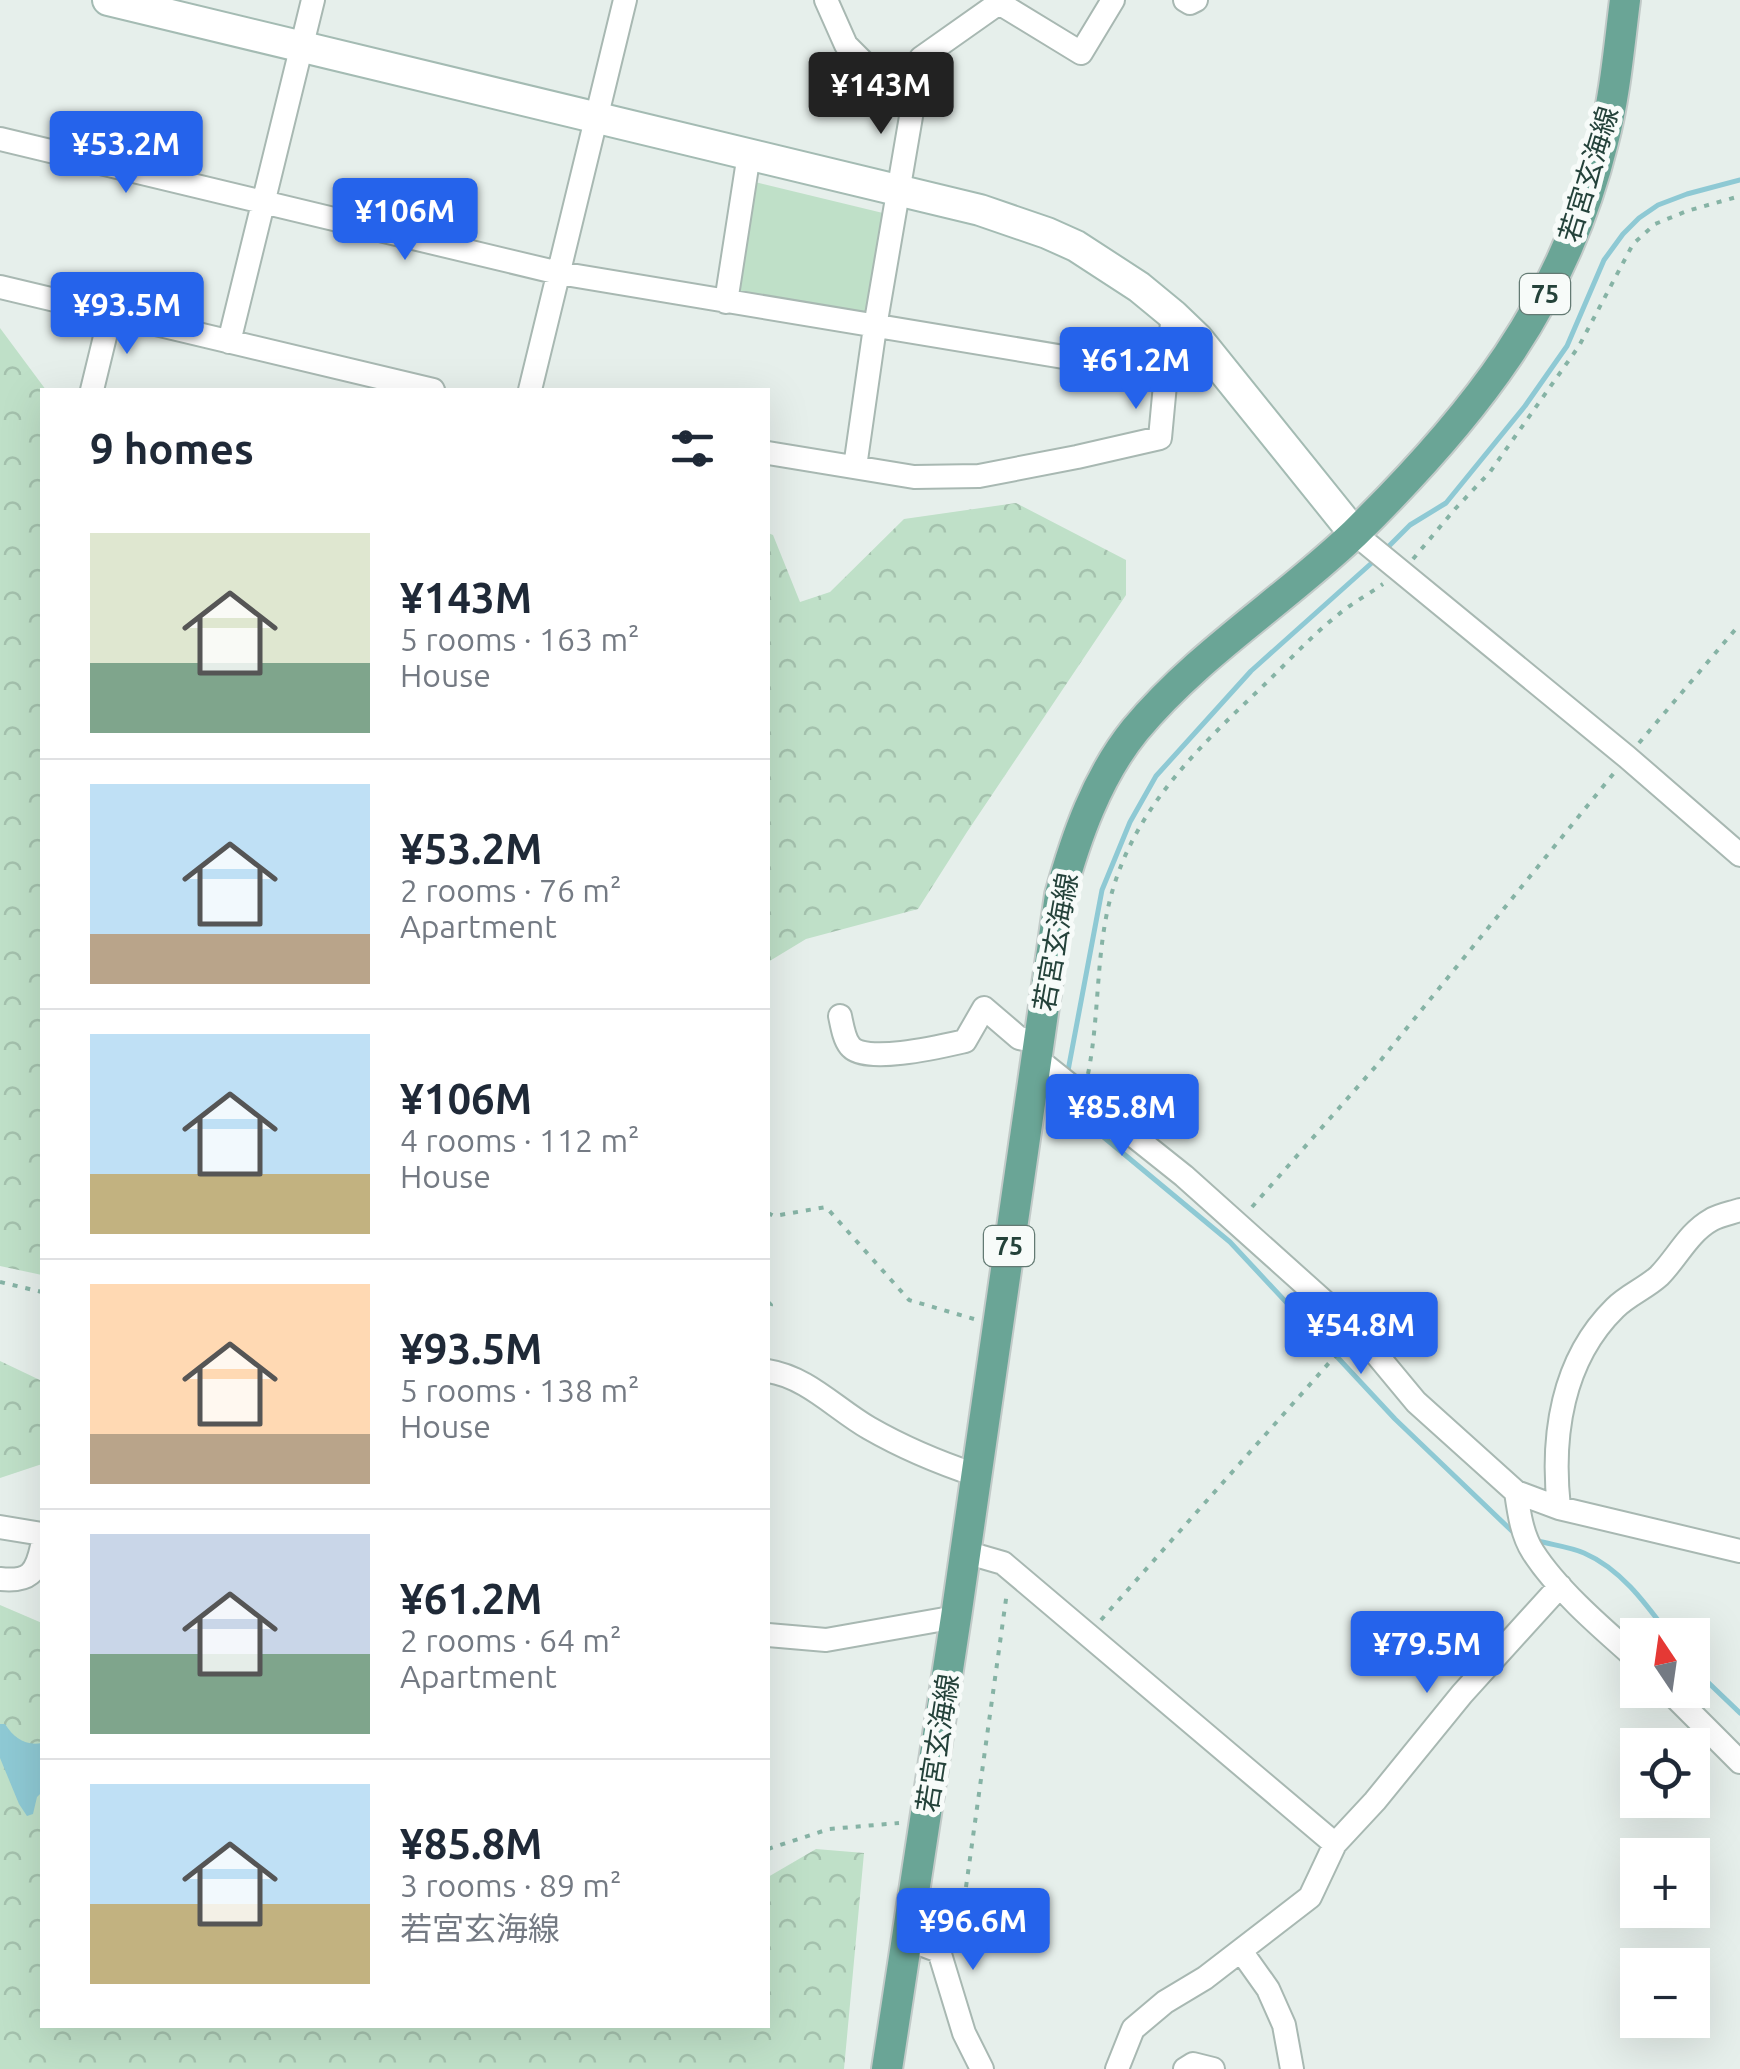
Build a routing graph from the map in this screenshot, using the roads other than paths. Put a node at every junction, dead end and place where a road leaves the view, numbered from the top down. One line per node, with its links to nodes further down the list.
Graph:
1 (108, 0): 9 (street)
2 (313, 0): 9 (street)
3 (625, 0): 11 (street)
4 (826, 0): 10 (street)
5 (1113, 0): 10 (street)
6 (1185, 0): 7 (street)
7 (1196, 0)
8 (1626, 0): 29 (main road, 若宮玄海線 / 75)
9 (301, 46): 11 (street); 15 (street)
10 (916, 92): 14 (street)
11 (596, 118): 13 (street); 16 (street)
12 (0, 139): 15 (street)
13 (750, 154): 14 (street); 18 (street)
14 (898, 190): 20 (street); 21 (street)
15 (264, 202): 16 (street); 22 (street)
16 (559, 274): 18 (street); 26 (street)
17 (0, 286): 19 (street)
18 (726, 302): 21 (street)
19 (110, 312): 22 (street); 24 (street)
20 (1173, 315): 23 (street); 29 (street)
21 (875, 327): 23 (street); 28 (street)
22 (229, 342): 25 (street)
23 (1166, 374): 28 (street)
24 (92, 388)
25 (425, 388)
26 (530, 388)
27 (770, 453): 28 (street)
28 (854, 468)
29 (1354, 534): 30 (street); 32 (main road, 若宮玄海線 / 75)
30 (1740, 855)
31 (840, 1016): 32 (street)
32 (1037, 1050): 35 (main road, 若宮玄海線 / 75); 36 (street)
33 (1740, 1210): 37 (street)
34 (770, 1372): 35 (street)
35 (976, 1475): 41 (main road, 若宮玄海線 / 75)
36 (1516, 1492): 37 (street); 44 (street)
37 (1558, 1508): 40 (street)
38 (0, 1527): 39 (street)
39 (40, 1534)
40 (1740, 1551)
41 (965, 1552): 45 (main road, 若宮玄海線 / 75); 50 (street)
42 (40, 1557): 43 (street)
43 (0, 1579)
44 (1560, 1586): 47 (street); 50 (street)
45 (956, 1616): 46 (street); 51 (main road, 若宮玄海線 / 75)
46 (770, 1634)
47 (1620, 1644)
48 (1686, 1708): 49 (street)
49 (1740, 1762)
50 (1335, 1844): 52 (street)
51 (907, 1939): 53 (main road, 若宮玄海線 / 75); 54 (street)
52 (1241, 1951): 55 (street); 58 (street)
53 (887, 2069)
54 (982, 2069)
55 (1117, 2069)
56 (1185, 2069): 57 (street)
57 (1212, 2069)
58 (1292, 2069)

